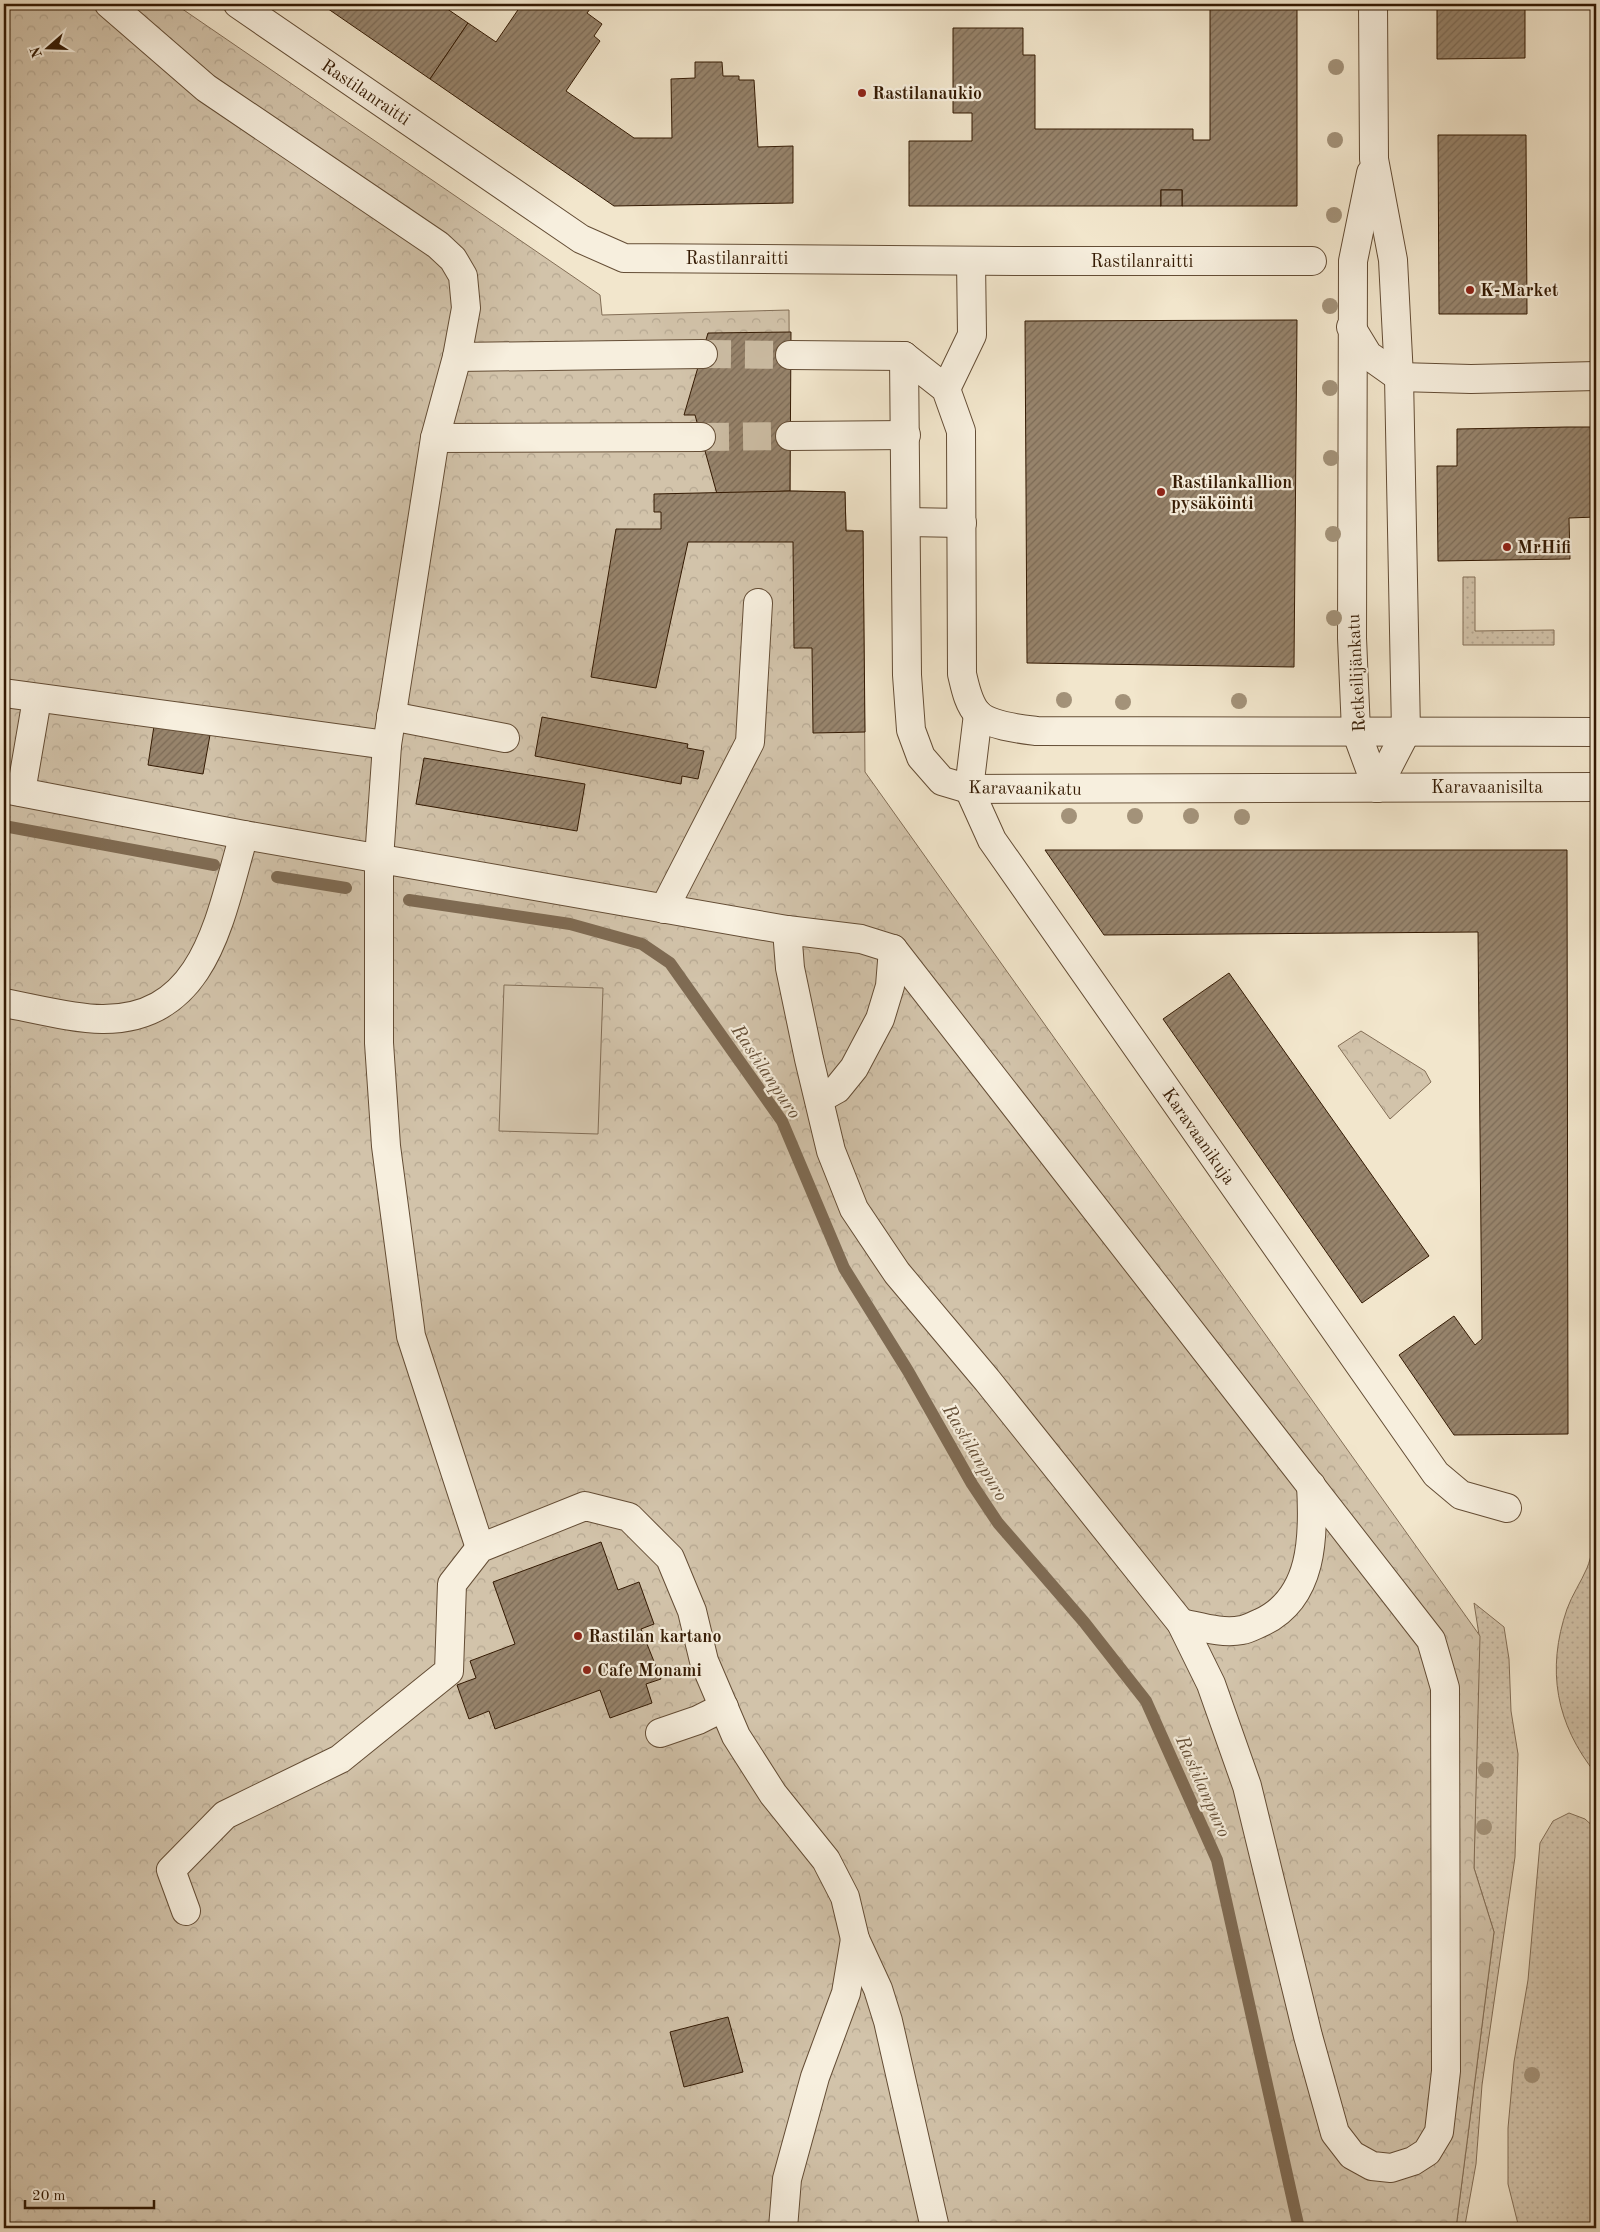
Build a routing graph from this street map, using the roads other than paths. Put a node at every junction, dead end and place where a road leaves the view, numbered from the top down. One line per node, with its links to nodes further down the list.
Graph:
1 (109, 4): 11 (street)
2 (238, 4): 5 (street, Rastilanraitti)
3 (1373, 4): 4 (street, Retkeilijänkatu)
4 (1374, 159): 7 (street, Retkeilijänkatu); 13 (street, Retkeilijänkatu)
5 (971, 261): 6 (street, Rastilanraitti); 14 (street)
6 (1312, 261)
7 (1351, 327): 13 (street); 26 (street, Retkeilijänkatu)
8 (703, 354): 11 (street)
9 (790, 355): 10 (street)
10 (904, 356): 14 (street); 15 (street, Karavaanikatu)
11 (457, 357): 18 (street)
12 (1596, 376): 13 (street)
13 (1399, 377): 27 (street, Retkeilijänkatu)
14 (946, 389): 20 (street)
15 (906, 435): 17 (street); 19 (street, Karavaanikatu)
16 (702, 436): 18 (street)
17 (790, 436)
18 (435, 438): 25 (street)
19 (907, 522): 20 (street); 33 (street, Karavaanikatu)
20 (962, 522): 24 (street)
21 (758, 603): 37 (street)
22 (4, 693): 23 (street)
23 (37, 698): 30 (street); 34 (street)
24 (978, 714): 26 (street); 33 (street)
25 (391, 716): 29 (street); 30 (street)
26 (1356, 731): 27 (street); 32 (street, Retkeilijänkatu)
27 (1406, 732): 28 (street); 32 (street, Retkeilijänkatu)
28 (1596, 732)
29 (505, 738)
30 (387, 745): 36 (street)
31 (1596, 787): 32 (street, Karavaanisilta)
32 (1377, 788): 33 (street, Karavaanikatu)
33 (968, 789): 43 (street, Karavaanikuja)
34 (12, 791): 35 (street)
35 (244, 835): 36 (street); 40 (street)
36 (379, 859): 37 (street); 44 (street)
37 (664, 909): 38 (street)
38 (787, 930): 39 (street); 41 (street)
39 (893, 949): 41 (street); 42 (street)
40 (4, 1003)
41 (819, 1099): 45 (street)
42 (1311, 1485): 45 (street); 45 (street)
43 (1507, 1508)
44 (480, 1548): 46 (street); 48 (street)
45 (1182, 1623)
46 (724, 1706): 47 (street); 49 (street)
47 (660, 1733)
48 (186, 1911)
49 (855, 1939): 50 (street); 51 (street)
50 (783, 2228)
51 (935, 2228)

